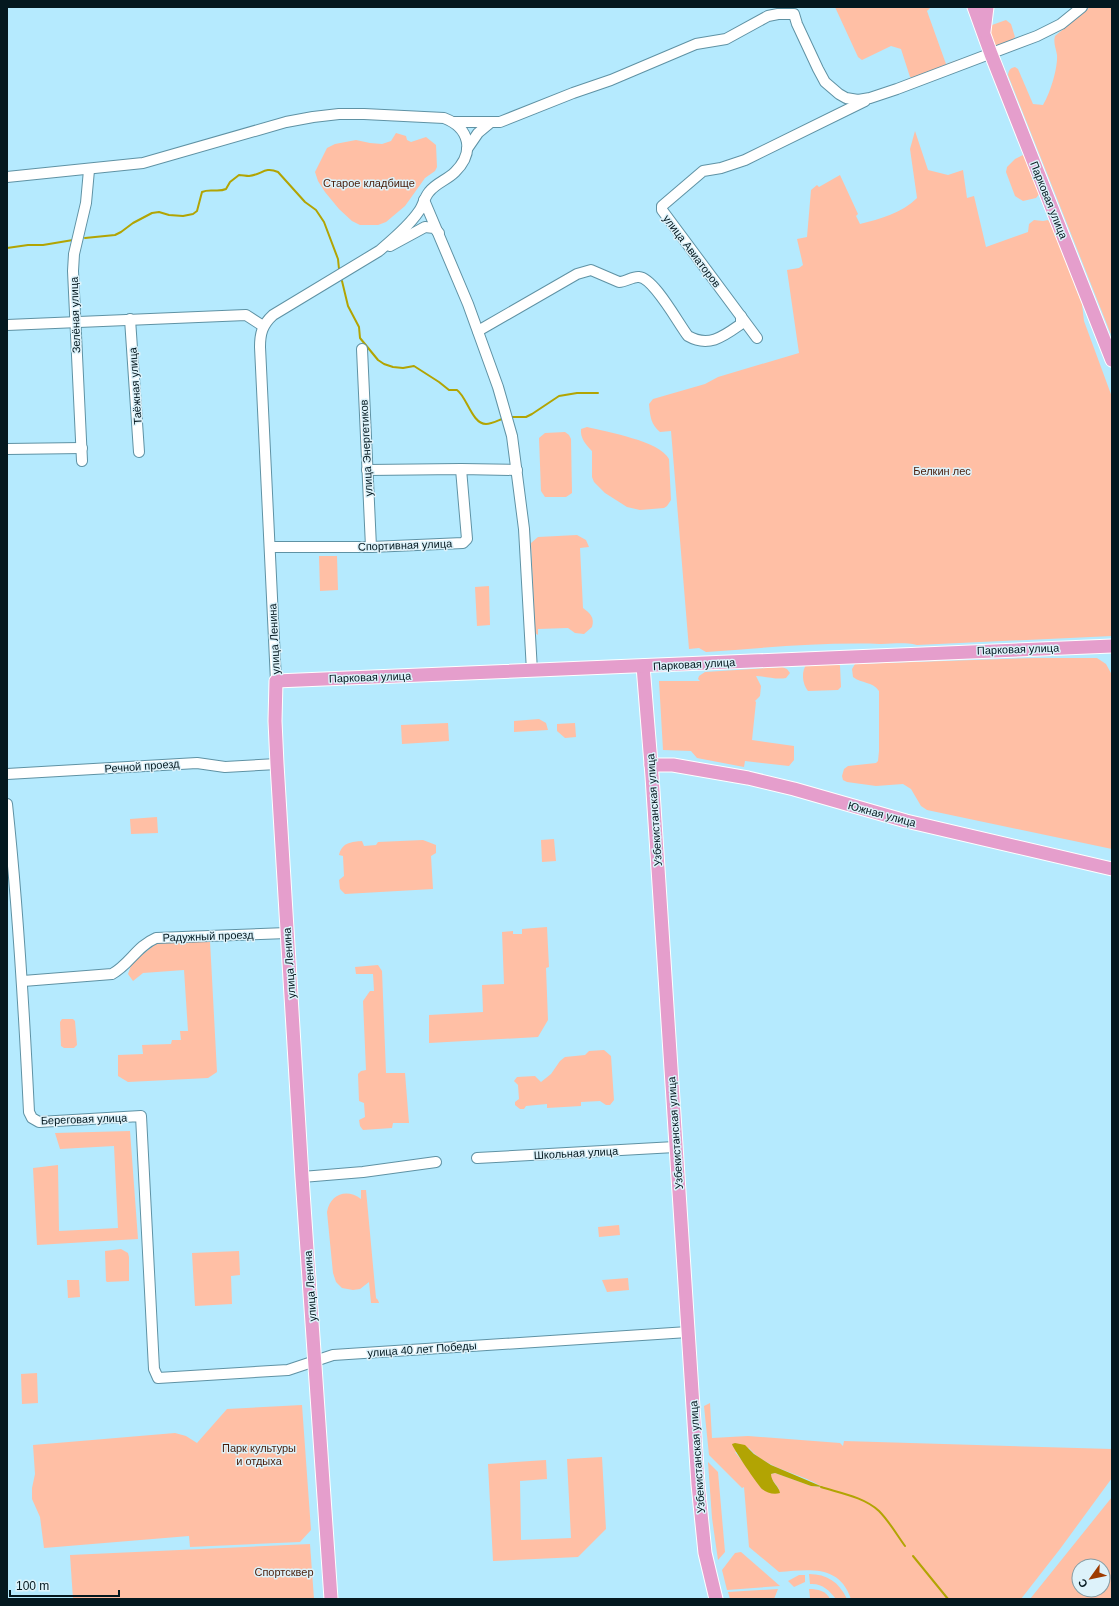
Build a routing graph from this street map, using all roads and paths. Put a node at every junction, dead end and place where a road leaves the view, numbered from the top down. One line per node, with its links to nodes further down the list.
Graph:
1 (974, 7): 4 (main road, Парковая улица)
2 (987, 7): 4 (main road)
3 (1082, 7): 5 (street)
4 (986, 41): 5 (main road, Парковая улица)
5 (991, 54): 6 (street); 23 (main road, Парковая улица)
6 (870, 98): 8 (street); 15 (street, улица Авиаторов)
7 (454, 122): 8 (street); 9 (street); 10 (street)
8 (490, 123): 9 (street)
9 (467, 149): 12 (street)
10 (89, 170): 11 (street); 17 (street, Зелёная улица)
11 (7, 177)
12 (424, 200): 13 (street); 14 (street)
13 (439, 233): 14 (street); 20 (street)
14 (379, 251): 19 (street)
15 (741, 316): 20 (street); 21 (street, улица Авиаторов)
16 (130, 319): 17 (street); 19 (street); 26 (street, Таёжная улица)
17 (74, 322): 18 (street); 24 (street, Зелёная улица)
18 (7, 325)
19 (263, 326): 31 (street, улица Ленина)
20 (478, 331): 30 (street)
21 (757, 338)
22 (362, 349): 29 (street, улица Энергетиков)
23 (1112, 360)
24 (82, 448): 25 (street); 27 (street, Зелёная улица)
25 (7, 449)
26 (139, 452)
27 (82, 461)
28 (461, 469): 29 (street); 30 (street); 32 (street, Спортивная улица)
29 (367, 470): 32 (street, улица Энергетиков)
30 (517, 470): 35 (street)
31 (270, 547): 32 (street, Спортивная улица); 36 (street, улица Ленина)
32 (371, 547)
33 (1112, 646): 34 (main road, Парковая улица)
34 (643, 666): 35 (main road, Парковая улица); 38 (main road, Узбекистанская улица)
35 (532, 671): 36 (main road, Парковая улица)
36 (276, 681): 37 (main road, улица Ленина)
37 (277, 764): 39 (street, Речной проезд); 42 (main road, улица Ленина)
38 (652, 765): 41 (main road, Южная улица); 44 (main road, Узбекистанская улица)
39 (7, 774)
40 (7, 804): 43 (street, Береговая улица)
41 (1112, 869)
42 (287, 933): 43 (street, Радужный проезд); 47 (main road, улица Ленина)
43 (23, 981): 50 (street, Береговая улица)
44 (676, 1148): 45 (street, Школьная улица); 48 (main road, Узбекистанская улица)
45 (477, 1158)
46 (436, 1162): 47 (street)
47 (302, 1177): 49 (main road, улица Ленина)
48 (688, 1332): 49 (street, улица 40 лет Победы); 52 (main road, Узбекистанская улица)
49 (314, 1361): 50 (street, улица 40 лет Победы); 51 (main road, улица Ленина)
50 (158, 1378)
51 (331, 1599)
52 (716, 1599)

